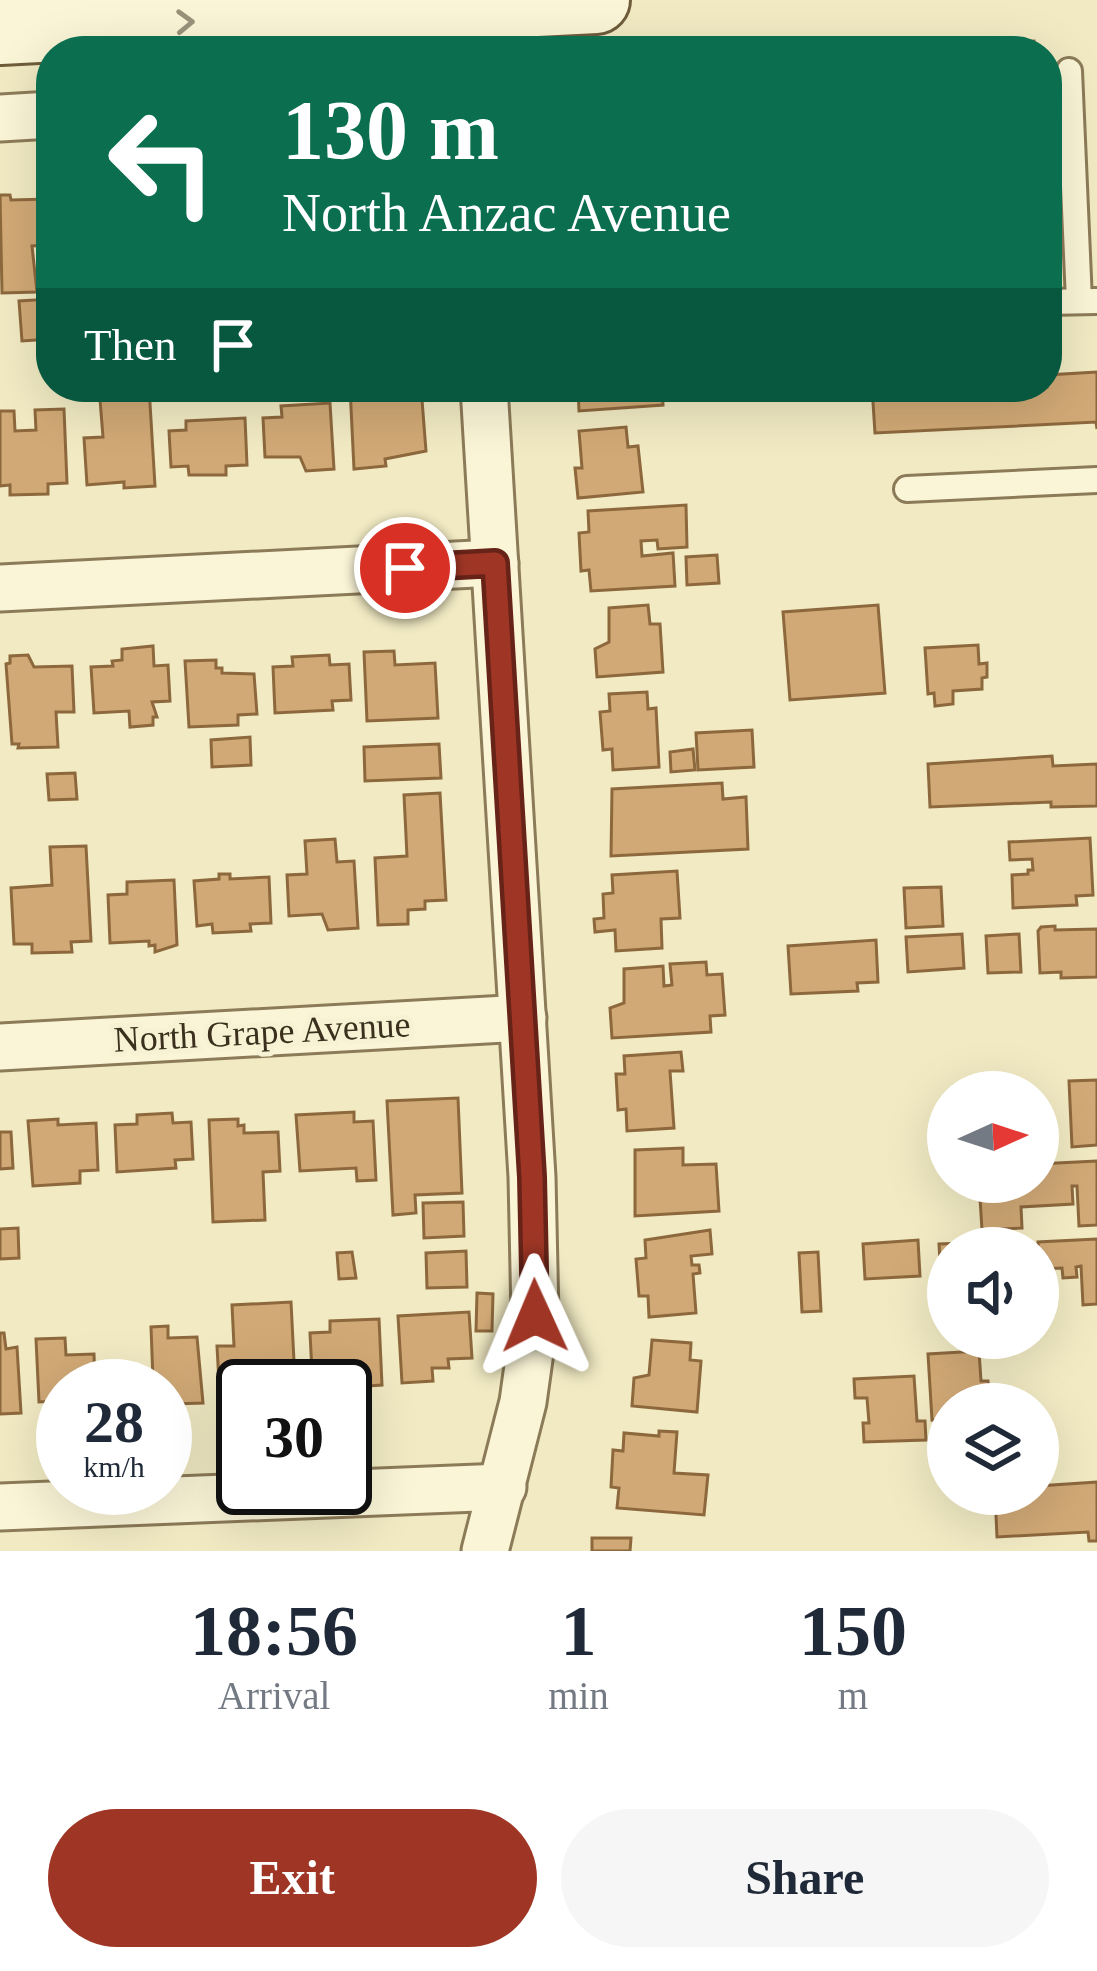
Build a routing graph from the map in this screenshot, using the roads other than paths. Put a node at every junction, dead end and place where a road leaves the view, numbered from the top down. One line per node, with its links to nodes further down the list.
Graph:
1 (596, 0): 3 (main road)
2 (283, 9): 3 (main road); 4 (main road, one-way to 2)
3 (460, 20)
4 (0, 31)
5 (1070, 71): 8 (lane)
6 (36, 116): 7 (street)
7 (0, 118)
8 (1088, 301)
9 (485, 402): 12 (street)
10 (1097, 480): 11 (lane)
11 (907, 489)
12 (495, 563): 13 (street); 14 (street)
13 (0, 588)
14 (523, 1018): 15 (street, North Grape Avenue); 16 (street)
15 (0, 1047)
16 (503, 1487): 17 (street); 18 (street)
17 (0, 1508)
18 (485, 1551)

